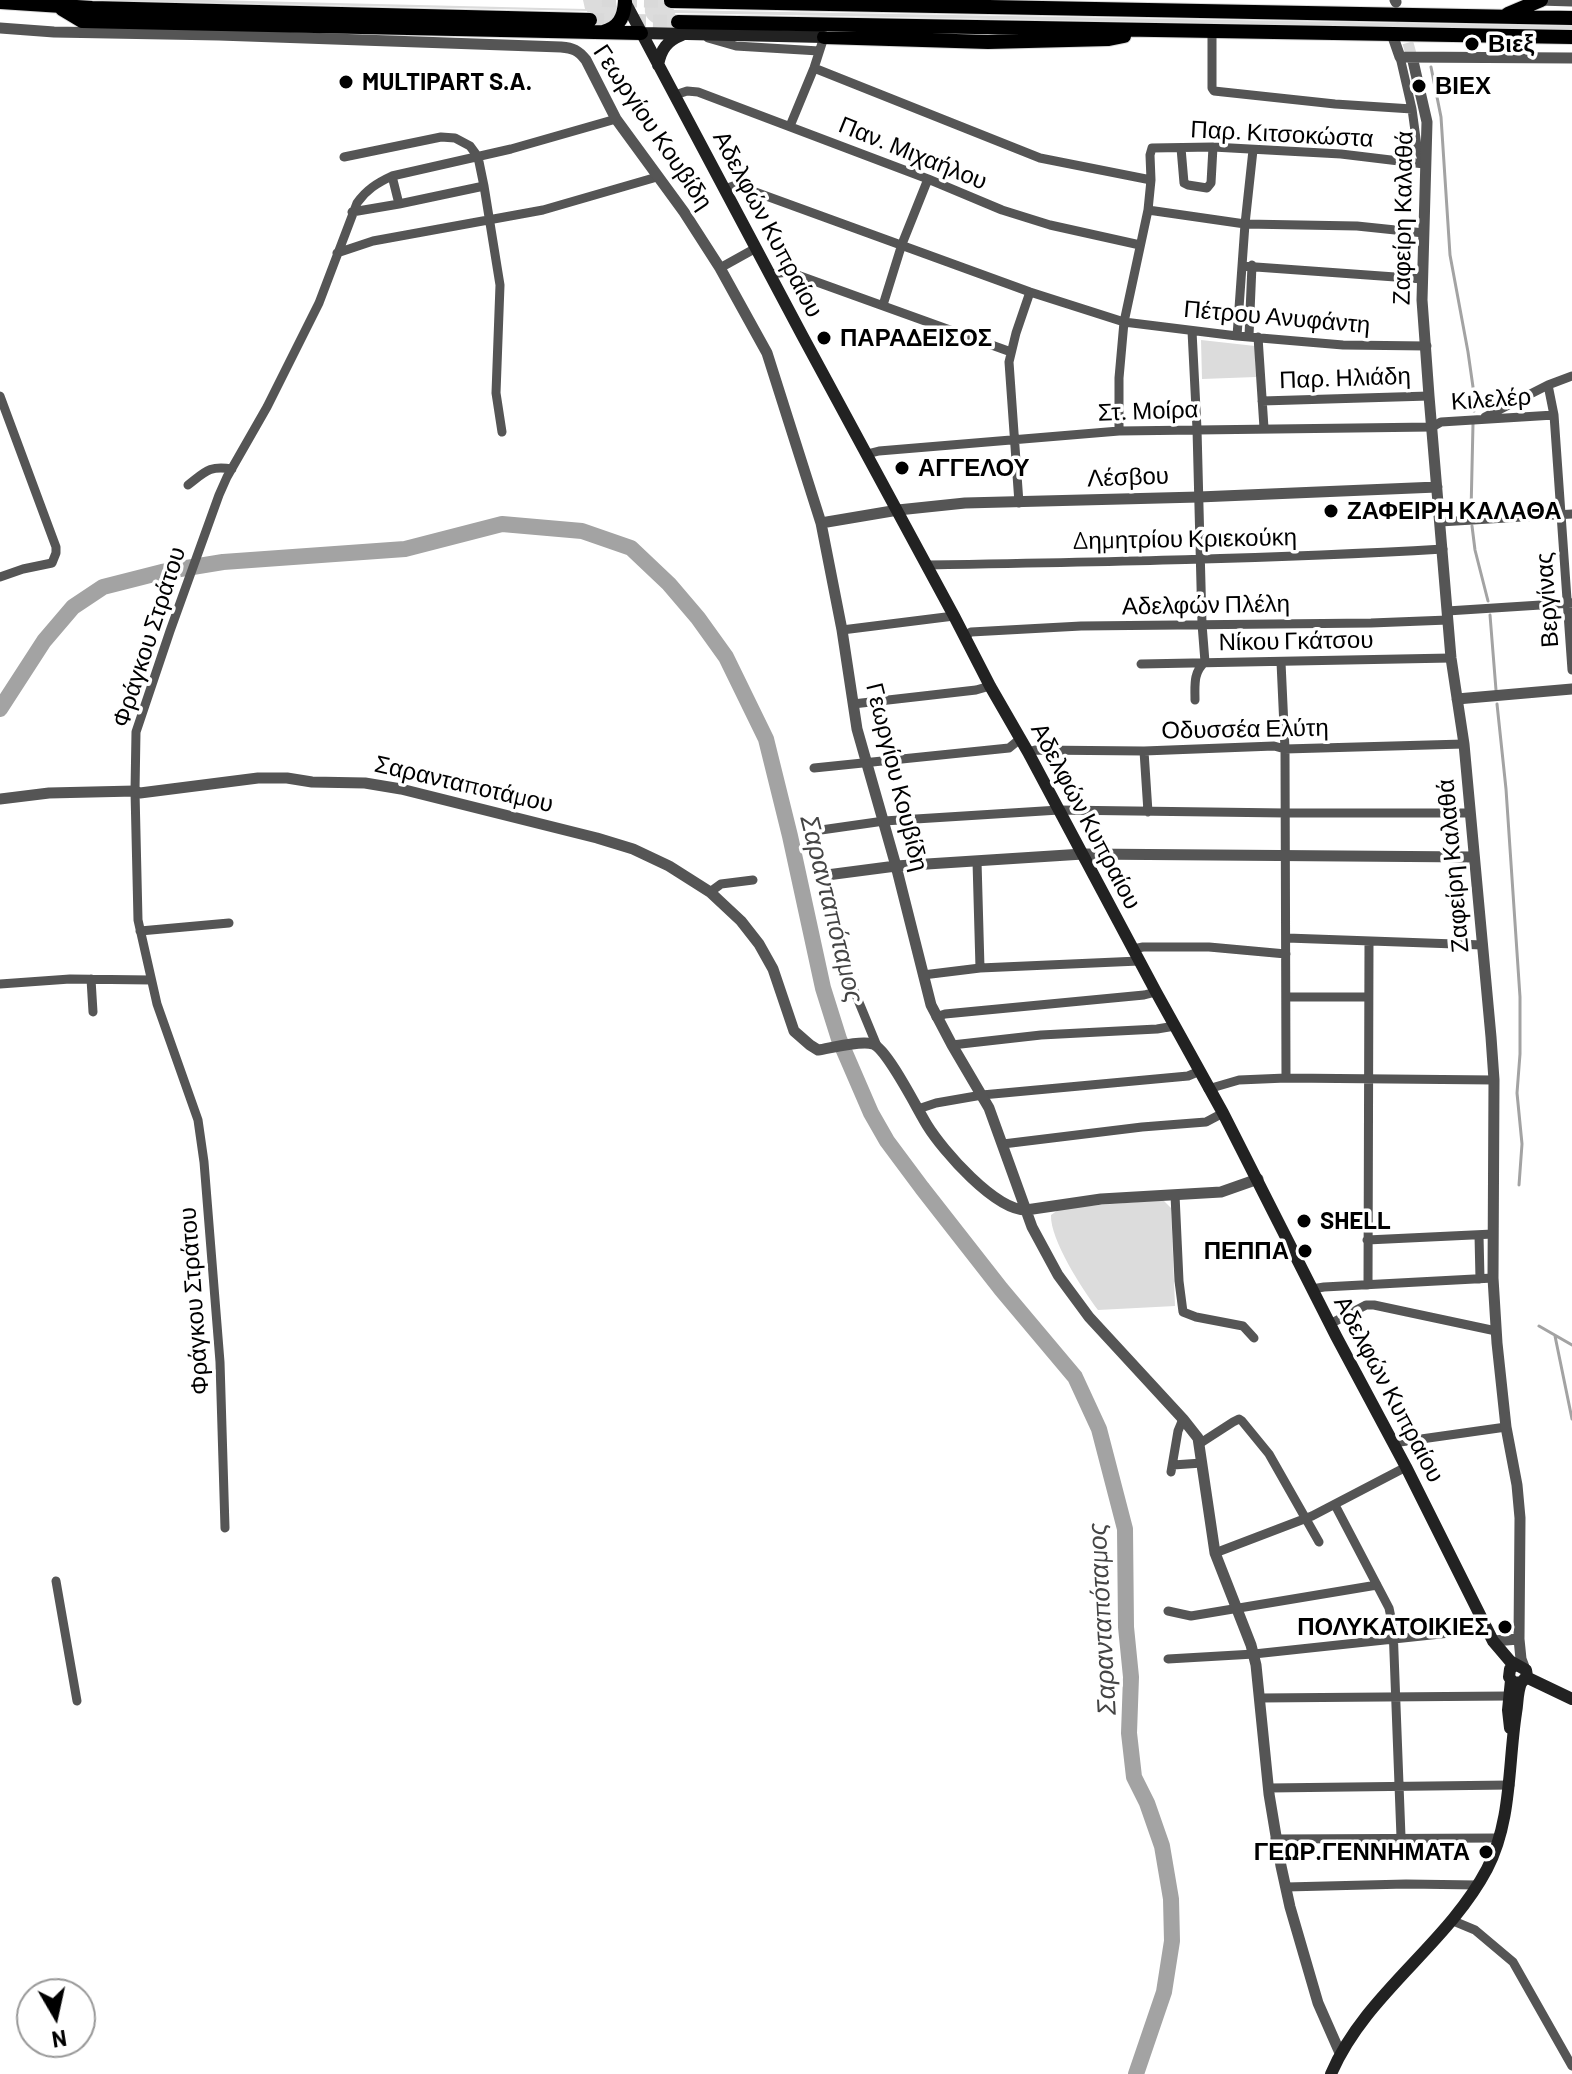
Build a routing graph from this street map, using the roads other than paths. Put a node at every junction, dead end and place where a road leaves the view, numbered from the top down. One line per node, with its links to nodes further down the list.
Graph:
1 (1105, 0): 8 (highway)
2 (1540, 0): 5 (street); 10 (highway)
3 (628, 1): 9 (highway); 17 (highway)
4 (671, 1): 8 (highway)
5 (1572, 1)
6 (0, 2): 7 (highway)
7 (58, 7): 12 (highway); 17 (highway)
8 (1150, 11): 10 (highway)
9 (632, 16): 18 (main road, Αδελφών Κυπραίου)
10 (1500, 17): 11 (highway)
11 (1572, 18)
12 (590, 20)
13 (0, 28): 29 (street, Γεωργίου Κουβίδη)
14 (680, 28): 15 (highway); 18 (main road); 21 (main road); 25 (main road)
15 (1164, 30): 16 (highway); 21 (highway)
16 (1212, 31): 19 (highway); 28 (street)
17 (603, 32): 18 (highway)
18 (641, 33): 25 (main road, Αδελφών Κυπραίου)
19 (1392, 34): 20 (highway); 22 (street)
20 (1572, 37)
21 (822, 44): 26 (street)
22 (1400, 57): 23 (street); 28 (street)
23 (1572, 58)
24 (1413, 61): 36 (street, Ζαφείρη Καλαθά)
25 (658, 65): 27 (main road, Αδελφών Κυπραίου)
26 (814, 68): 30 (street); 40 (street)
27 (675, 95): 30 (street, Παν. Μιχαήλου); 42 (main road, Αδελφών Κυπραίου)
28 (1412, 109): 36 (street)
29 (616, 119): 35 (street, Φράγκου Στράτου); 38 (street, Γεωργίου Κουβίδη)
30 (790, 126): 39 (street, Παν. Μιχαήλου)
31 (1213, 147): 32 (street, Παρ. Κιτσοκώστα); 32 (street); 33 (street, Παρ. Κιτσοκώστα)
32 (1181, 148): 40 (street, Παρ. Κιτσοκώστα)
33 (1253, 150): 36 (street, Παρ. Κιτσοκώστα); 47 (street)
34 (344, 157): 35 (street)
35 (478, 157): 37 (street, Φράγκου Στράτου); 41 (street)
36 (1424, 164): 48 (street, Ζαφείρη Καλαθά)
37 (392, 176): 43 (street); 45 (street, Φράγκου Στράτου)
38 (657, 177): 46 (street); 54 (street, Γεωργίου Κουβίδη)
39 (928, 179): 49 (street); 50 (street, Παν. Μιχαήλου)
40 (1151, 180): 44 (street)
41 (484, 186): 43 (street); 46 (street)
42 (725, 189): 49 (street, Πέτρου Ανυφάντη); 51 (main road, Αδελφών Κυπραίου)
43 (399, 204): 45 (street)
44 (1148, 210): 47 (street); 50 (street)
45 (352, 212): 52 (street, Φράγκου Στράτου)
46 (491, 220): 52 (street); 76 (street)
47 (1245, 224): 48 (street); 53 (street)
48 (1424, 233): 56 (street, Ζαφείρη Καλαθά)
49 (902, 244): 57 (street, Πέτρου Ανυφάντη); 58 (street)
50 (1140, 245): 59 (street)
51 (756, 248): 54 (street); 55 (main road, Αδελφών Κυπραίου)
52 (337, 253): 79 (street, Φράγκου Στράτου)
53 (1247, 265): 56 (street); 61 (street); 62 (street)
54 (720, 268): 87 (street, Γεωργίου Κουβίδη)
55 (770, 274): 58 (street); 78 (main road, Αδελφών Κυπραίου)
56 (1423, 279): 63 (street, Ζαφείρη Καλαθά)
57 (1030, 292): 59 (street, Πέτρου Ανυφάντη); 64 (street)
58 (883, 305): 64 (street)
59 (1124, 322): 60 (street, Πέτρου Ανυφάντη); 75 (street)
60 (1192, 331): 61 (street, Πέτρου Ανυφάντη); 74 (street)
61 (1237, 336): 62 (street, Πέτρου Ανυφάντη)
62 (1253, 337): 63 (street, Πέτρου Ανυφάντη); 69 (street)
63 (1427, 346): 68 (street, Ζαφείρη Καλαθά)
64 (1011, 352): 77 (street)
65 (1572, 376): 66 (street)
66 (1548, 385): 70 (street, Βεργίνας); 71 (street)
67 (0, 396): 91 (street)
68 (1429, 396): 69 (street, Παρ. Ηλιάδη); 72 (street, Ζαφείρη Καλαθά)
69 (1262, 401): 73 (street)
70 (1554, 415): 71 (street, Κιλελέρ); 85 (street, Βεργίνας)
71 (1482, 418): 72 (street, Κιλελέρ)
72 (1432, 427): 73 (street, Στ. Μοίρα); 81 (street, Ζαφείρη Καλαθά)
73 (1264, 428): 74 (street, Στ. Μοίρα)
74 (1197, 429): 75 (street, Στ. Μοίρα); 82 (street)
75 (1119, 431): 77 (street, Στ. Μοίρα)
76 (502, 432)
77 (1015, 440): 78 (street, Στ. Μοίρα); 83 (street)
78 (867, 454): 84 (main road, Αδελφών Κυπραίου)
79 (232, 469): 80 (street); 115 (street, Φράγκου Στράτου)
80 (188, 485)
81 (1437, 487): 82 (street, Λέσβου); 86 (street, Ζαφείρη Καλαθά)
82 (1199, 497): 83 (street, Λέσβου); 89 (street)
83 (1019, 503): 84 (street, Λέσβου)
84 (898, 510): 87 (street, Λέσβου); 90 (main road, Αδελφών Κυπραίου)
85 (1566, 514): 86 (street); 92 (street, Βεργίνας)
86 (1440, 522): 88 (street, Ζαφείρη Καλαθά)
87 (821, 523): 96 (street, Γεωργίου Κουβίδη)
88 (1443, 549): 89 (street, Δημητρίου Κριεκούκη); 94 (street, Ζαφείρη Καλαθά)
89 (1201, 560): 90 (street, Δημητρίου Κριεκούκη); 95 (street)
90 (927, 565): 93 (main road, Αδελφών Κυπραίου)
91 (0, 577)
92 (1569, 603): 94 (street, Αδελφών Πλέλη); 102 (street, Βεργίνας)
93 (954, 616): 96 (street); 97 (main road, Αδελφών Κυπραίου)
94 (1448, 616): 95 (street, Αδελφών Πλέλη); 98 (street, Ζαφείρη Καλαθά)
95 (1202, 624): 97 (street, Αδελφών Πλέλη); 99 (street)
96 (842, 630): 107 (street, Γεωργίου Κουβίδη)
97 (965, 636): 103 (main road, Αδελφών Κυπραίου)
98 (1451, 658): 100 (street, Νίκου Γκάτσου); 105 (street, Ζαφείρη Καλαθά)
99 (1205, 662): 100 (street, Νίκου Γκάτσου); 101 (street, Νίκου Γκάτσου); 106 (street)
100 (1281, 662): 110 (street)
101 (1141, 664)
102 (1572, 670)
103 (990, 686): 107 (street); 108 (main road, Αδελφών Κυπραίου)
104 (1572, 689): 105 (street)
105 (1457, 699): 109 (street, Ζαφείρη Καλαθά)
106 (1195, 700)
107 (853, 704): 113 (street, Γεωργίου Κουβίδη)
108 (1020, 739): 112 (main road, Αδελφών Κυπραίου); 113 (street)
109 (1464, 744): 110 (street, Οδυσσέα Ελύτη); 120 (street, Ζαφείρη Καλαθά)
110 (1285, 749): 111 (street, Οδυσσέα Ελύτη); 119 (street)
111 (1144, 751): 112 (street, Οδυσσέα Ελύτη); 118 (street)
112 (1028, 752): 117 (main road, Αδελφών Κυπραίου)
113 (866, 761): 114 (street); 121 (street, Γεωργίου Κουβίδη)
114 (814, 768)
115 (135, 791): 116 (street, Σαρανταποτάμου); 130 (street, Σαρανταποτάμου); 132 (street, Φράγκου Στράτου)
116 (0, 799)
117 (1059, 810): 118 (street); 121 (street); 123 (main road, Αδελφών Κυπραίου)
118 (1148, 812): 119 (street)
119 (1285, 813): 120 (street); 124 (street)
120 (1470, 813): 125 (street, Ζαφείρη Καλαθά)
121 (884, 821): 122 (street); 127 (street, Γεωργίου Κουβίδη)
122 (821, 830)
123 (1083, 854): 124 (street); 126 (street); 137 (main road, Αδελφών Κυπραίου)
124 (1286, 857): 125 (street); 133 (street)
125 (1474, 857): 135 (street, Ζαφείρη Καλαθά)
126 (977, 861): 127 (street); 138 (street)
127 (896, 866): 128 (street); 139 (street, Γεωργίου Κουβίδη)
128 (827, 875)
129 (753, 880): 130 (street)
130 (710, 892): 151 (street, Σαρανταποτάμου)
131 (229, 923): 132 (street)
132 (140, 931): 141 (street, Φράγκου Στράτου)
133 (1287, 938): 134 (street); 136 (street)
134 (1369, 941): 135 (street); 146 (street)
135 (1483, 945): 155 (street, Ζαφείρη Καλαθά)
136 (1286, 954): 137 (street); 145 (street)
137 (1136, 955): 138 (street); 144 (main road, Αδελφών Κυπραίου)
138 (980, 968): 139 (street)
139 (923, 975): 148 (street, Γεωργίου Κουβίδη)
140 (91, 979): 141 (street); 143 (street); 147 (street)
141 (151, 980): 181 (street, Φράγκου Στράτου)
142 (851, 983): 151 (street)
143 (0, 984)
144 (1156, 992): 148 (street); 149 (main road, Αδελφών Κυπραίου)
145 (1287, 997): 146 (street); 153 (street)
146 (1368, 997): 154 (street)
147 (93, 1012)
148 (936, 1017): 150 (street, Γεωργίου Κουβίδη)
149 (1175, 1026): 150 (street); 152 (main road, Αδελφών Κυπραίου)
150 (952, 1045): 157 (street, Γεωργίου Κουβίδη)
151 (877, 1046): 158 (street)
152 (1200, 1071): 156 (main road, Αδελφών Κυπραίου); 157 (street)
153 (1286, 1078): 154 (street); 156 (street)
154 (1369, 1079): 155 (street); 166 (street)
155 (1494, 1080): 164 (street, Ζαφείρη Καλαθά)
156 (1208, 1089): 159 (main road, Αδελφών Κυπραίου)
157 (982, 1095): 158 (street); 160 (street, Γεωργίου Κουβίδη)
158 (918, 1109): 163 (street)
159 (1223, 1113): 160 (street); 161 (main road, Αδελφών Κυπραίου)
160 (1003, 1144): 163 (street, Γεωργίου Κουβίδη)
161 (1258, 1179): 162 (street); 169 (main road, Αδελφών Κυπραίου)
162 (1175, 1195): 163 (street); 172 (street)
163 (1026, 1210): 173 (street, Γεωργίου Κουβίδη)
164 (1493, 1234): 165 (street); 167 (street, Ζαφείρη Καλαθά)
165 (1479, 1235): 166 (street); 167 (street)
166 (1367, 1240): 168 (street)
167 (1487, 1279): 168 (street); 171 (street, Ζαφείρη Καλαθά)
168 (1368, 1285): 169 (street)
169 (1312, 1289): 170 (main road, Αδελφών Κυπραίου)
170 (1330, 1324): 171 (street); 175 (main road, Αδελφών Κυπραίου)
171 (1496, 1331): 174 (street, Ζαφείρη Καλαθά)
172 (1254, 1338)
173 (1183, 1419): 176 (street, Γεωργίου Κουβίδη); 177 (street)
174 (1506, 1427): 175 (street); 189 (street, Ζαφείρη Καλαθά)
175 (1393, 1443): 178 (main road, Αδελφών Κυπραίου)
176 (1199, 1444): 177 (street, Γεωργίου Κουβίδη); 180 (street)
177 (1202, 1463): 183 (street, Γεωργίου Κουβίδη)
178 (1406, 1467): 179 (street); 188 (main road, Αδελφών Κυπραίου)
179 (1335, 1505): 180 (street); 185 (street)
180 (1304, 1519): 182 (street); 183 (street)
181 (225, 1528)
182 (1319, 1542)
183 (1215, 1553): 186 (street, Γεωργίου Κουβίδη)
184 (56, 1581): 198 (street)
185 (1377, 1585): 186 (street); 190 (street)
186 (1237, 1609): 187 (street); 191 (street, Γεωργίου Κουβίδη)
187 (1168, 1611)
188 (1490, 1635): 189 (street); 190 (street); 193 (main road, Αδελφών Κυπραίου)
189 (1519, 1639): 193 (street, Ζαφείρη Καλαθά)
190 (1394, 1640): 191 (street); 194 (street)
191 (1254, 1654): 192 (street); 196 (street, Γεωργίου Κουβίδη)
192 (1168, 1659)
193 (1518, 1675): 195 (main road); 197 (main road); 199 (main road)
194 (1396, 1696): 195 (street); 196 (street); 200 (street)
195 (1508, 1696): 199 (main road)
196 (1260, 1698): 202 (street, Γεωργίου Κουβίδη)
197 (1572, 1699)
198 (77, 1701)
199 (1512, 1735): 201 (main road)
200 (1399, 1785): 201 (street); 202 (street); 203 (street)
201 (1510, 1785): 204 (main road)
202 (1269, 1788): 205 (street, Γεωργίου Κουβίδη)
203 (1401, 1837): 204 (street); 205 (street)
204 (1500, 1838): 206 (main road)
205 (1275, 1839): 207 (street, Γεωργίου Κουβίδη)
206 (1478, 1885): 207 (street); 208 (main road)
207 (1286, 1887): 209 (street, Γεωργίου Κουβίδη)
208 (1451, 1920): 209 (main road); 210 (street)
209 (1340, 2053): 211 (main road)
210 (1572, 2066)
211 (1331, 2074)

